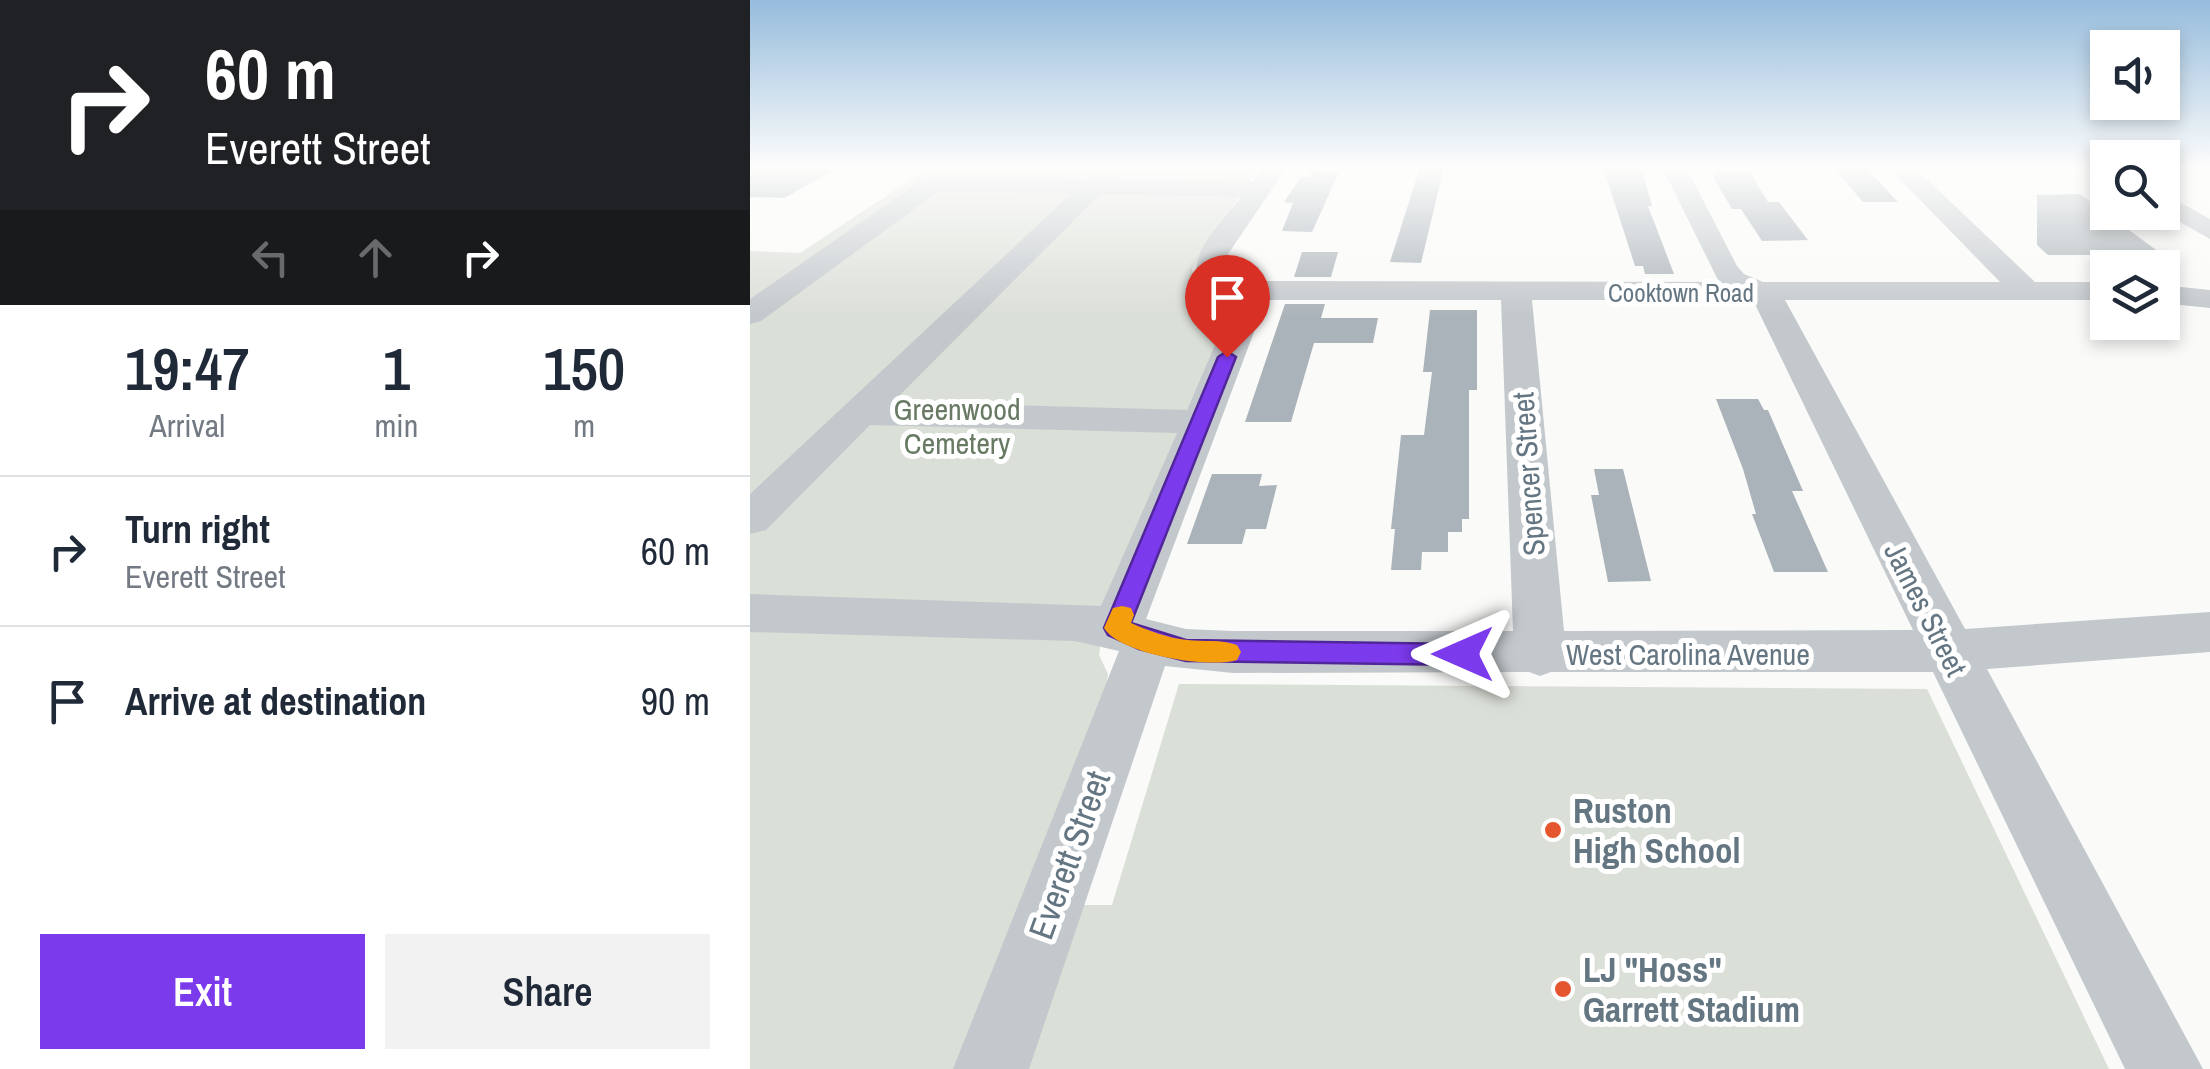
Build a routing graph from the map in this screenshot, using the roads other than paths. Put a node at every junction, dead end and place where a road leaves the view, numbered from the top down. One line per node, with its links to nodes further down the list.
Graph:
1 (886, 217): 15 (street)
2 (1062, 217): 16 (street)
3 (1239, 217): 9 (street)
4 (1698, 217): 12 (street)
5 (1951, 217): 8 (street)
6 (2189, 217): 7 (street)
7 (2210, 231)
8 (2025, 290): 10 (street, Cooktown Road); 12 (street, Cooktown Road)
9 (1254, 291): 11 (street, Cooktown Road); 17 (street, Everett Street)
10 (2090, 291)
11 (1516, 292): 12 (street, Cooktown Road); 23 (street, Spencer Street)
12 (1766, 294): 22 (street, James Street)
13 (2180, 296): 14 (street)
14 (2210, 299)
15 (750, 314)
16 (862, 413): 17 (street); 18 (street)
17 (1200, 422): 21 (street, Everett Street)
18 (750, 519)
19 (750, 613): 21 (street, West Carolina Avenue)
20 (2210, 632): 22 (street, West Carolina Avenue)
21 (1132, 635): 23 (street, West Carolina Avenue); 24 (street, Everett Street)
22 (1947, 652): 23 (street, West Carolina Avenue); 25 (street, James Street)
23 (1540, 655)
24 (991, 1069)
25 (2164, 1069)

